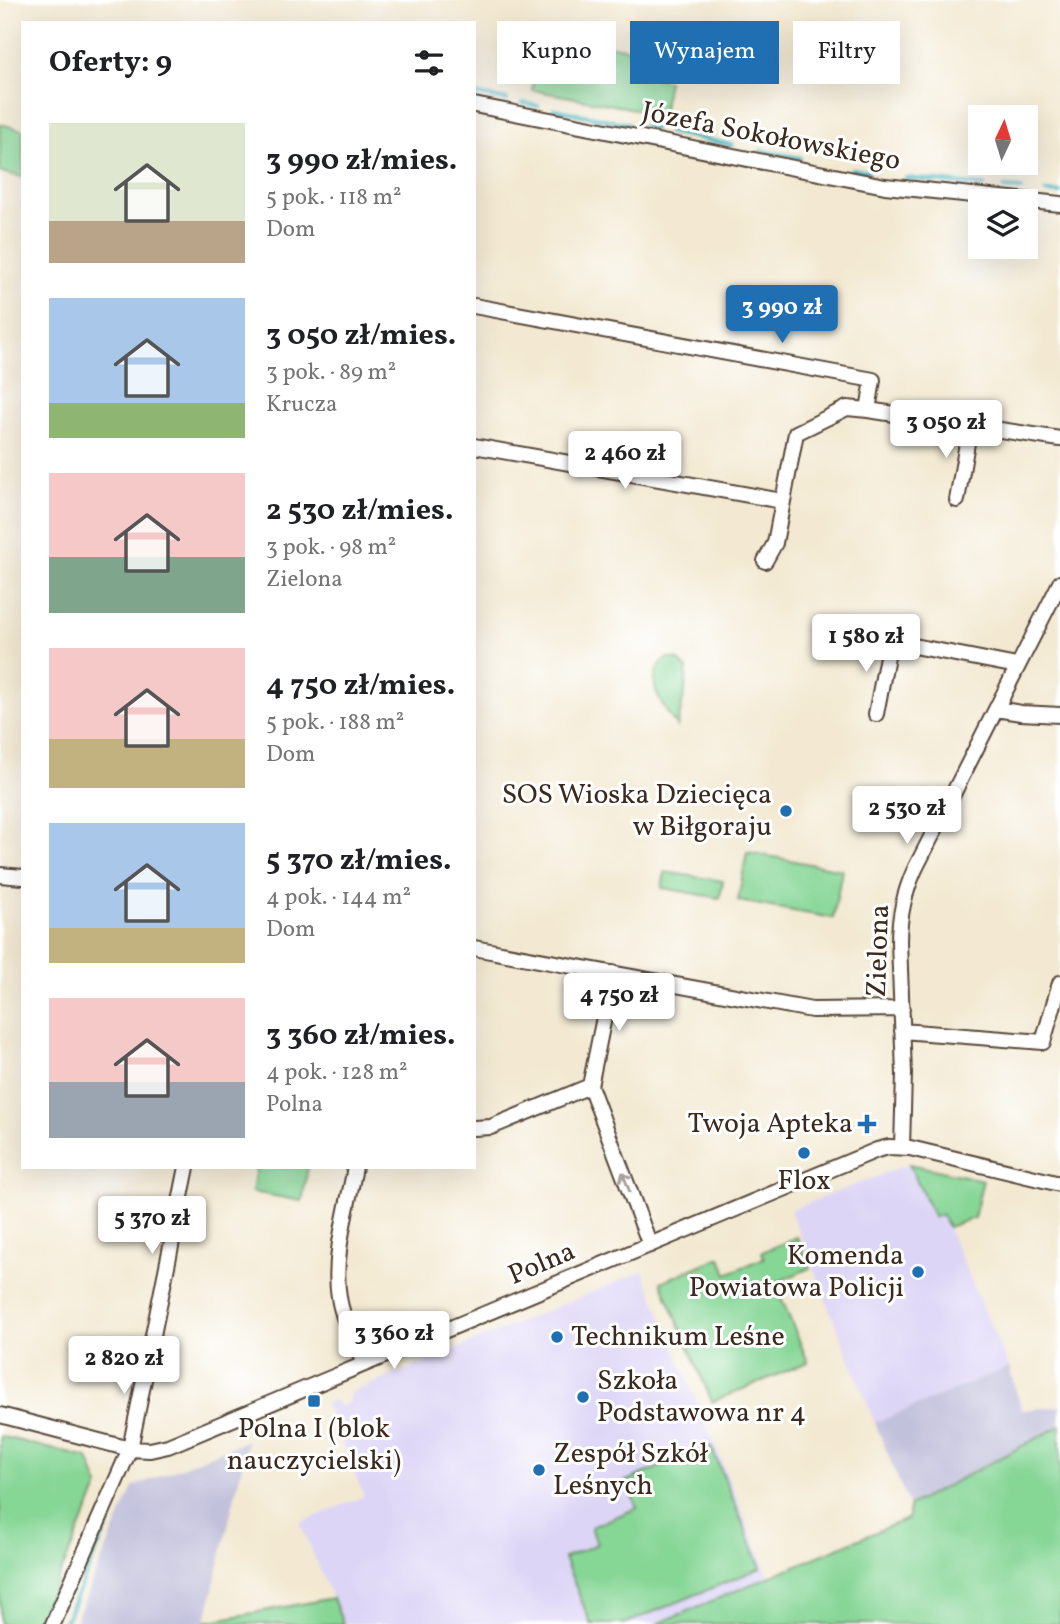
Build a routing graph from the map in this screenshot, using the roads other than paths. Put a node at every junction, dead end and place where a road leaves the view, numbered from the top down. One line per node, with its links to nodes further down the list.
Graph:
1 (476, 105): 2 (street, Józefa Sokołowskiego)
2 (1060, 204)
3 (476, 306): 4 (street)
4 (868, 410): 5 (street); 9 (street)
5 (970, 426): 6 (street); 8 (street)
6 (1060, 439)
7 (476, 446): 9 (street)
8 (957, 499)
9 (782, 501): 10 (street)
10 (765, 561)
11 (1060, 583): 14 (street, Zielona)
12 (837, 631): 13 (street)
13 (890, 641): 14 (street); 16 (street)
14 (1017, 666): 15 (street, Zielona)
15 (996, 709): 17 (street); 23 (street, Zielona)
16 (876, 714)
17 (1060, 715)
18 (0, 874): 19 (street)
19 (21, 877)
20 (476, 947): 21 (street)
21 (613, 974): 23 (street); 25 (street)
22 (1060, 983): 24 (street)
23 (901, 1009): 24 (street, Zielona)
24 (902, 1031): 27 (street, Zielona)
25 (590, 1086): 26 (street); 31 (street, one-way to 25)
26 (476, 1128)
27 (902, 1147): 30 (street); 31 (street, Polna)
28 (187, 1169): 34 (street)
29 (355, 1169): 32 (street)
30 (1060, 1184)
31 (650, 1245): 32 (street, Polna)
32 (364, 1364): 34 (street, Polna)
33 (0, 1415): 34 (street, Polna)
34 (130, 1449): 35 (street)
35 (53, 1624)

